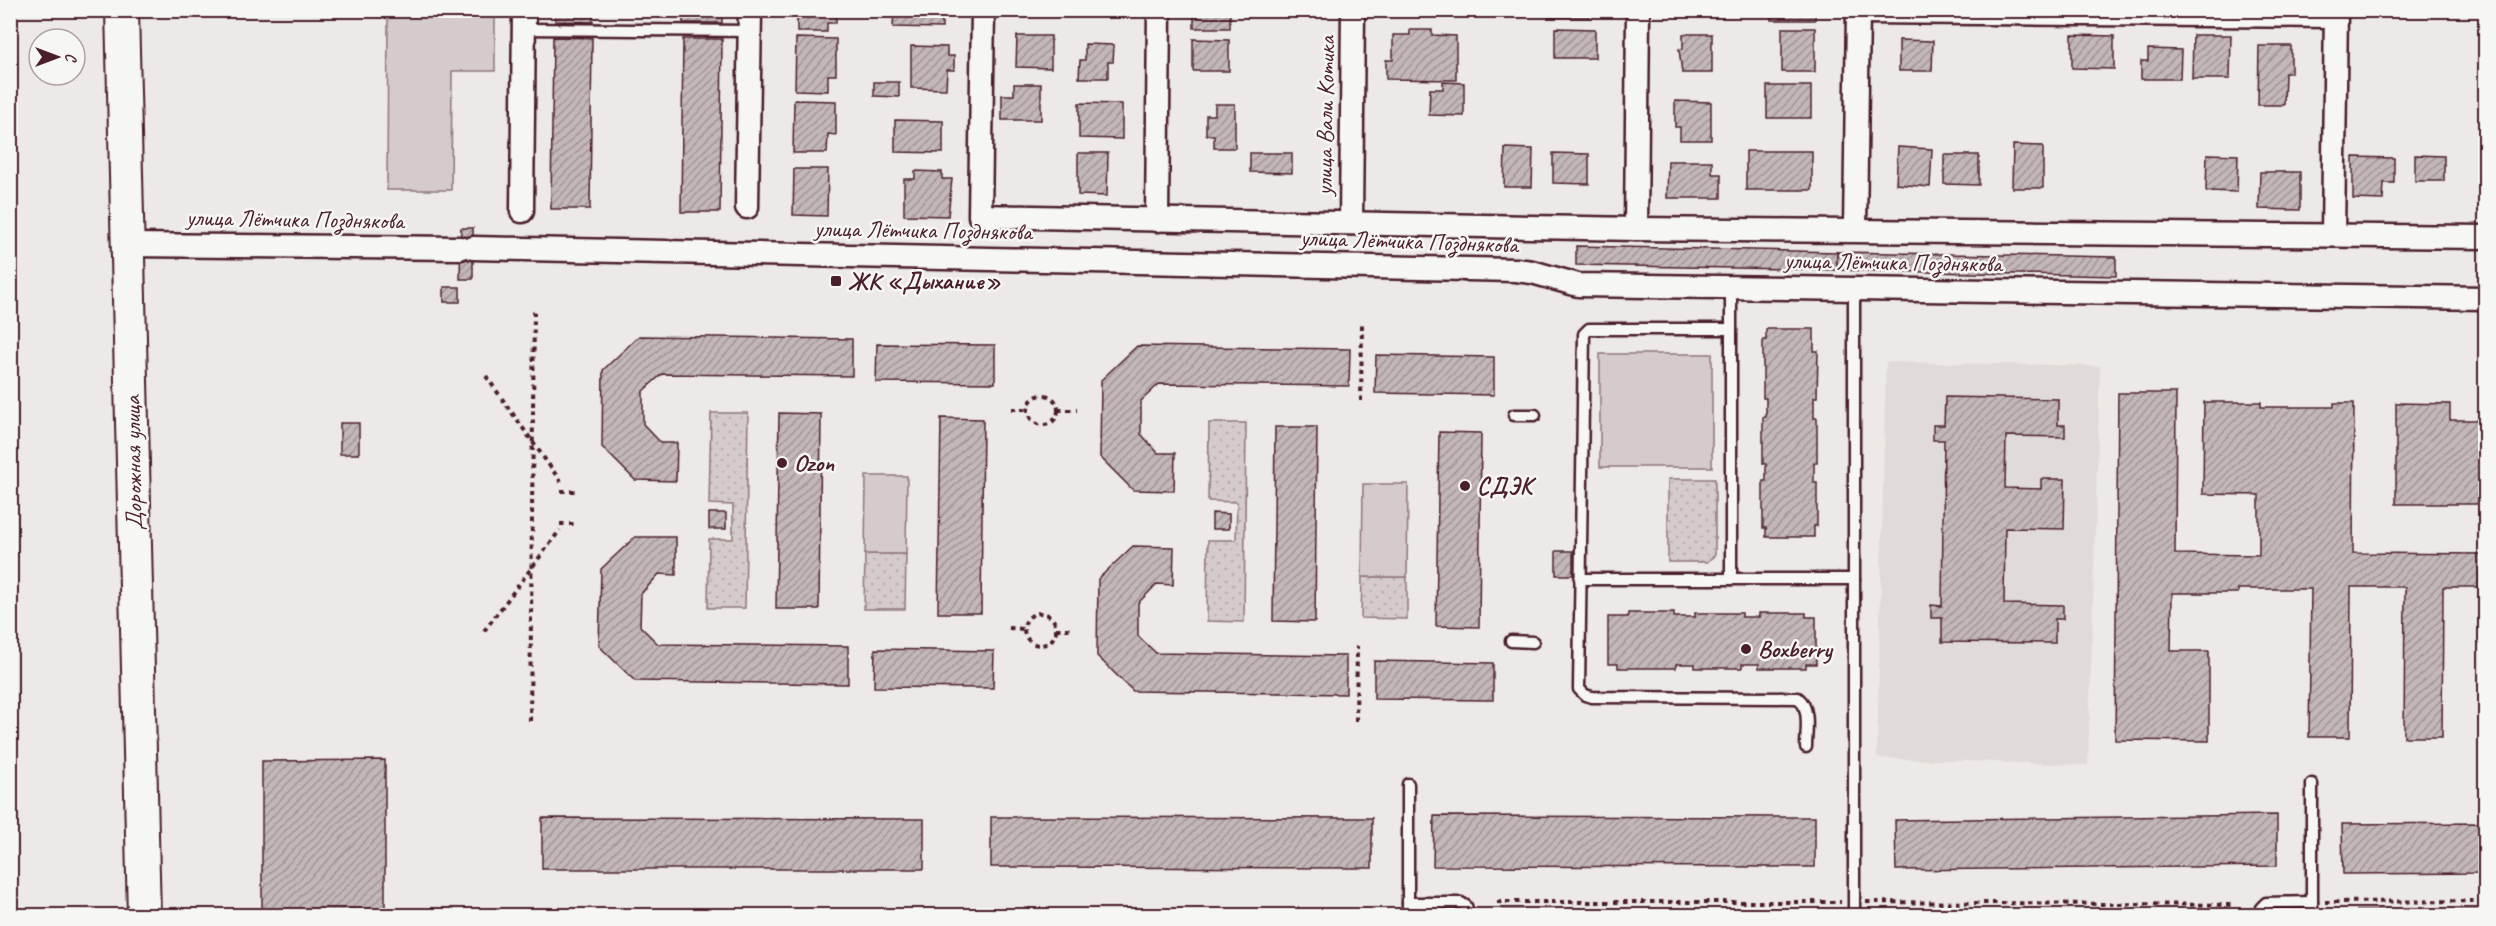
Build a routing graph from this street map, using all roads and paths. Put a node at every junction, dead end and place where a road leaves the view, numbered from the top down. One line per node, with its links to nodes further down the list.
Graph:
1 (122, 10): 18 (main road, Дорожная улица)
2 (983, 10): 12 (street, улица Лётчика Позднякова)
3 (1159, 10): 12 (street)
4 (1353, 10): 13 (street, улица Вали Котика)
5 (1638, 10): 14 (street)
6 (1858, 11): 7 (street); 15 (street)
7 (2336, 13): 16 (street)
8 (524, 20): 9 (lane); 11 (street)
9 (750, 21): 10 (street)
10 (747, 207)
11 (522, 211)
12 (1157, 220): 13 (street, улица Лётчика Позднякова)
13 (1351, 222): 14 (street, улица Лётчика Позднякова)
14 (1636, 229): 15 (street, улица Лётчика Позднякова)
15 (1855, 229): 16 (street, улица Лётчика Позднякова)
16 (2333, 235): 17 (street, улица Лётчика Позднякова)
17 (2486, 237)
18 (128, 245): 19 (street, улица Лётчика Позднякова); 60 (main road, Дорожная улица)
19 (1731, 287): 20 (street, улица Лётчика Позднякова); 24 (lane)
20 (1854, 289): 21 (street, улица Лётчика Позднякова); 43 (lane)
21 (2486, 298)
22 (534, 310): 33 (path)
23 (1362, 324): 26 (path)
24 (1731, 328): 41 (lane); 42 (lane)
25 (486, 376): 33 (path)
26 (1361, 401)
27 (1012, 409): 28 (path)
28 (1027, 409): 29 (path); 29 (path)
29 (1058, 410): 30 (path)
30 (1077, 410)
31 (1514, 415): 32 (lane)
32 (1535, 416)
33 (532, 442): 34 (path); 40 (path)
34 (561, 482)
35 (561, 491): 36 (path)
36 (577, 491)
37 (561, 524): 38 (path)
38 (576, 524)
39 (560, 531): 40 (path)
40 (531, 569): 48 (path); 52 (path)
41 (1580, 579): 42 (lane); 54 (lane)
42 (1731, 579): 43 (lane)
43 (1854, 579): 63 (lane)
44 (1009, 628): 45 (path)
45 (1024, 629): 46 (path); 46 (path)
46 (1056, 629): 47 (path)
47 (1074, 629)
48 (484, 631)
49 (1511, 641): 50 (lane)
50 (1533, 642)
51 (1357, 646): 53 (path)
52 (530, 721)
53 (1356, 721)
54 (1806, 747)
55 (1408, 784): 59 (lane)
56 (2312, 784): 58 (lane)
57 (2486, 901): 58 (path)
58 (2312, 902): 64 (lane); 65 (lane)
59 (1408, 903): 61 (lane); 62 (lane)
60 (144, 915)
61 (1408, 915)
62 (1469, 915)
63 (1854, 915)
64 (2260, 915)
65 (2312, 915)

